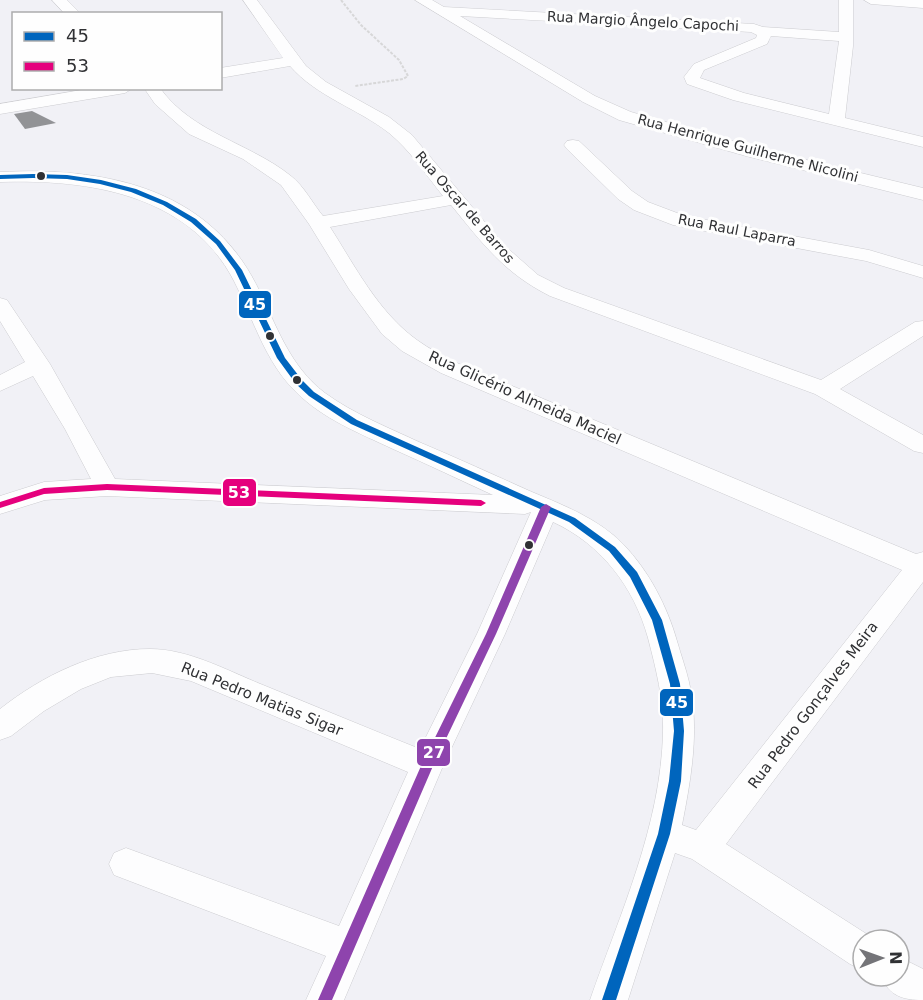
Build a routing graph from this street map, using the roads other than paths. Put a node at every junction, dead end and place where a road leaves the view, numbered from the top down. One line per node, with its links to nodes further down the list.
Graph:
1 (59, 0): 8 (street)
2 (250, 0): 11 (street, Rua Oscar de Barros)
3 (422, 0): 7 (street, Rua Henrique Guilherme Nicolini)
4 (846, 0): 10 (street)
5 (871, 0): 6 (street)
6 (923, 4)
7 (440, 11): 9 (street, Rua Margio Ângelo Capochi); 20 (street, Rua Henrique Guilherme Nicolini)
8 (72, 12)
9 (762, 31): 10 (street); 16 (street, Rua Margio Ângelo Capochi)
10 (846, 37): 16 (street)
11 (294, 61): 12 (street); 21 (street, Rua Oscar de Barros)
12 (222, 73)
13 (111, 90): 15 (street)
14 (153, 90): 22 (street, Rua Glicério Almeida Maciel)
15 (2, 105)
16 (836, 121): 17 (street, Rua Margio Ângelo Capochi)
17 (923, 142)
18 (573, 145): 23 (street, Rua Raul Laparra)
19 (0, 177): 32 (street)
20 (923, 194)
21 (456, 199): 22 (street); 28 (street, Rua Oscar de Barros)
22 (318, 223): 33 (street, Rua Glicério Almeida Maciel)
23 (923, 272)
24 (0, 304): 26 (street)
25 (923, 327): 28 (street)
26 (39, 364): 27 (street); 30 (street)
27 (0, 384)
28 (823, 389): 29 (street, Rua Oscar de Barros)
29 (923, 445)
30 (107, 487): 31 (street); 32 (street)
31 (0, 505)
32 (543, 506): 35 (street); 36 (street)
33 (922, 565): 37 (street, Rua Pedro Gonçalves Meira)
34 (0, 727): 35 (street, Rua Pedro Matias Sigar)
35 (427, 766): 40 (street)
36 (664, 834): 37 (street); 42 (street)
37 (703, 848): 39 (street)
38 (126, 864): 40 (street)
39 (851, 944)
40 (348, 947): 41 (street)
41 (325, 1000)
42 (609, 1000)

